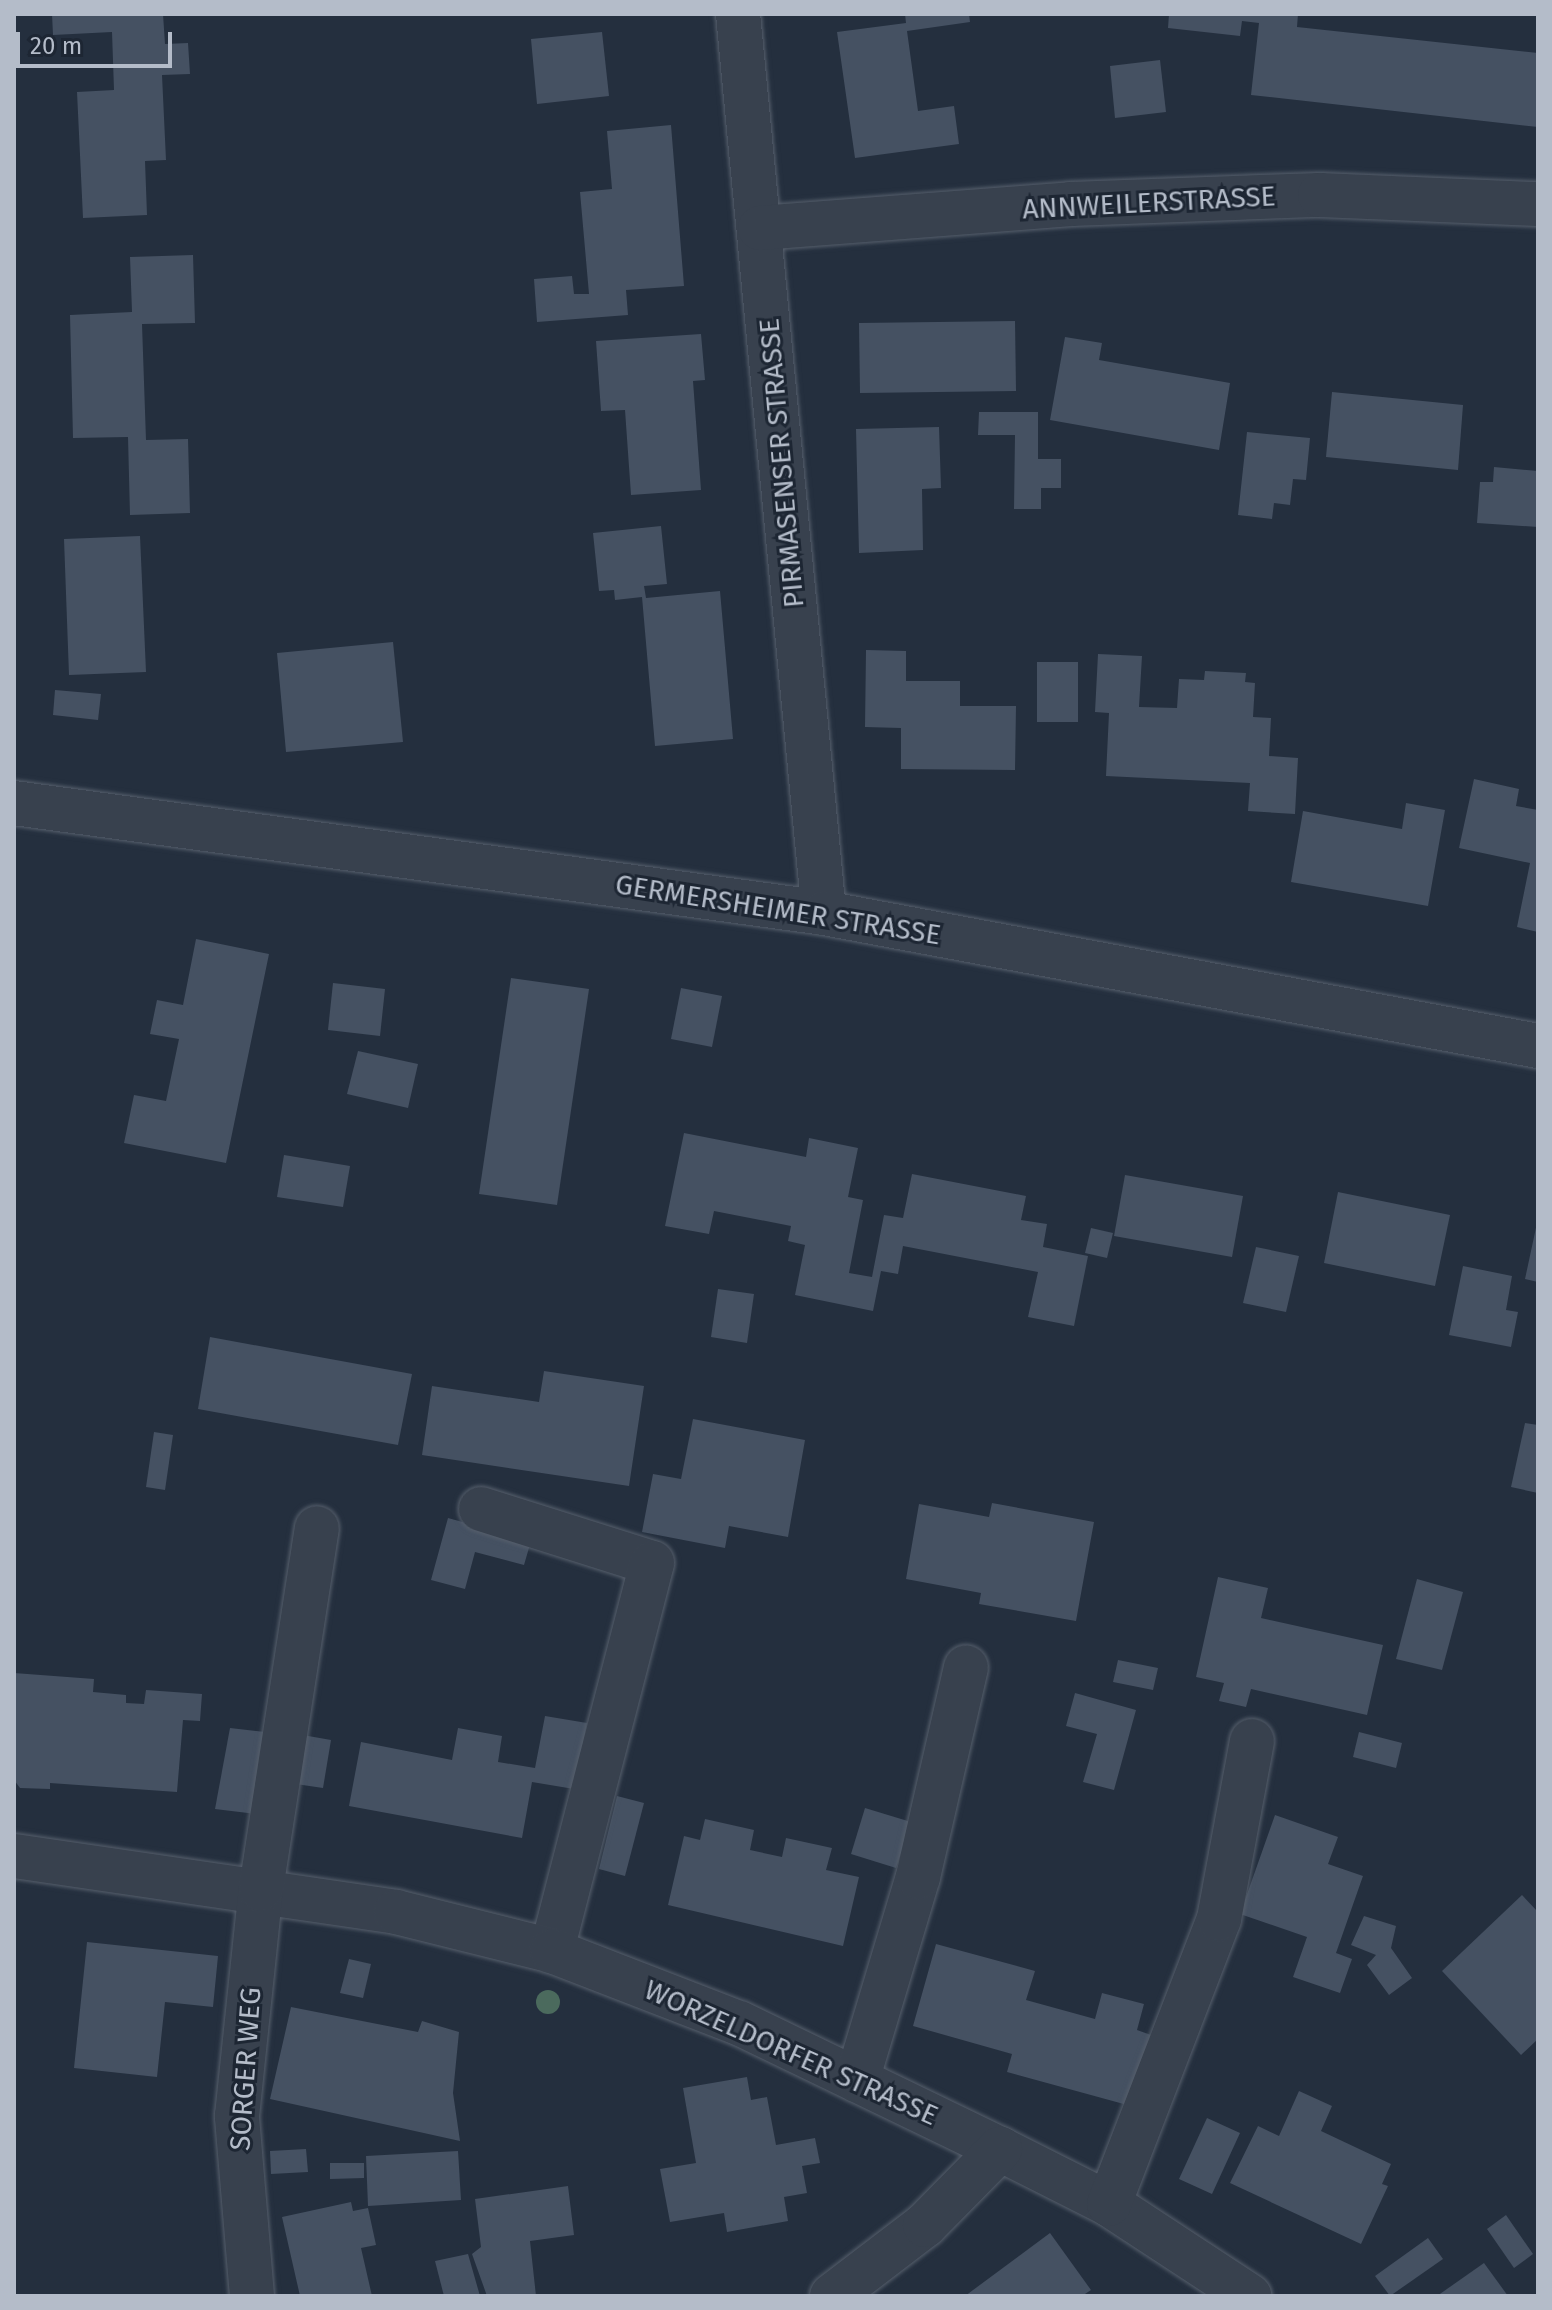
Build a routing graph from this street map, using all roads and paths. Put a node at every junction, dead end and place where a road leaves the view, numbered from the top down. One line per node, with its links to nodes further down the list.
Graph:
1 (738, 14): 3 (street, PIRMASENSER STRASSE)
2 (1538, 204): 3 (street, ANNWEILERSTRASSE)
3 (760, 228): 5 (street, PIRMASENSER STRASSE)
4 (14, 803): 5 (street, GERMERSHEIMER STRASSE)
5 (824, 913): 6 (street, GERMERSHEIMER STRASSE)
6 (1538, 1046)
7 (481, 1509): 13 (street)
8 (317, 1528): 12 (street, SORGER WEG)
9 (966, 1667): 14 (street)
10 (1252, 1741): 16 (street)
11 (14, 1856): 12 (street, WORZELDORFER STRASSE)
12 (261, 1889): 13 (street, WORZELDORFER STRASSE); 17 (street, SORGER WEG)
13 (552, 1951): 14 (street, WORZELDORFER STRASSE)
14 (857, 2080): 15 (street, WORZELDORFER STRASSE)
15 (1000, 2149): 16 (street, WORZELDORFER STRASSE); 18 (street)
16 (1109, 2204): 19 (street, WORZELDORFER STRASSE)
17 (252, 2296)
18 (832, 2296)
19 (1249, 2296)

